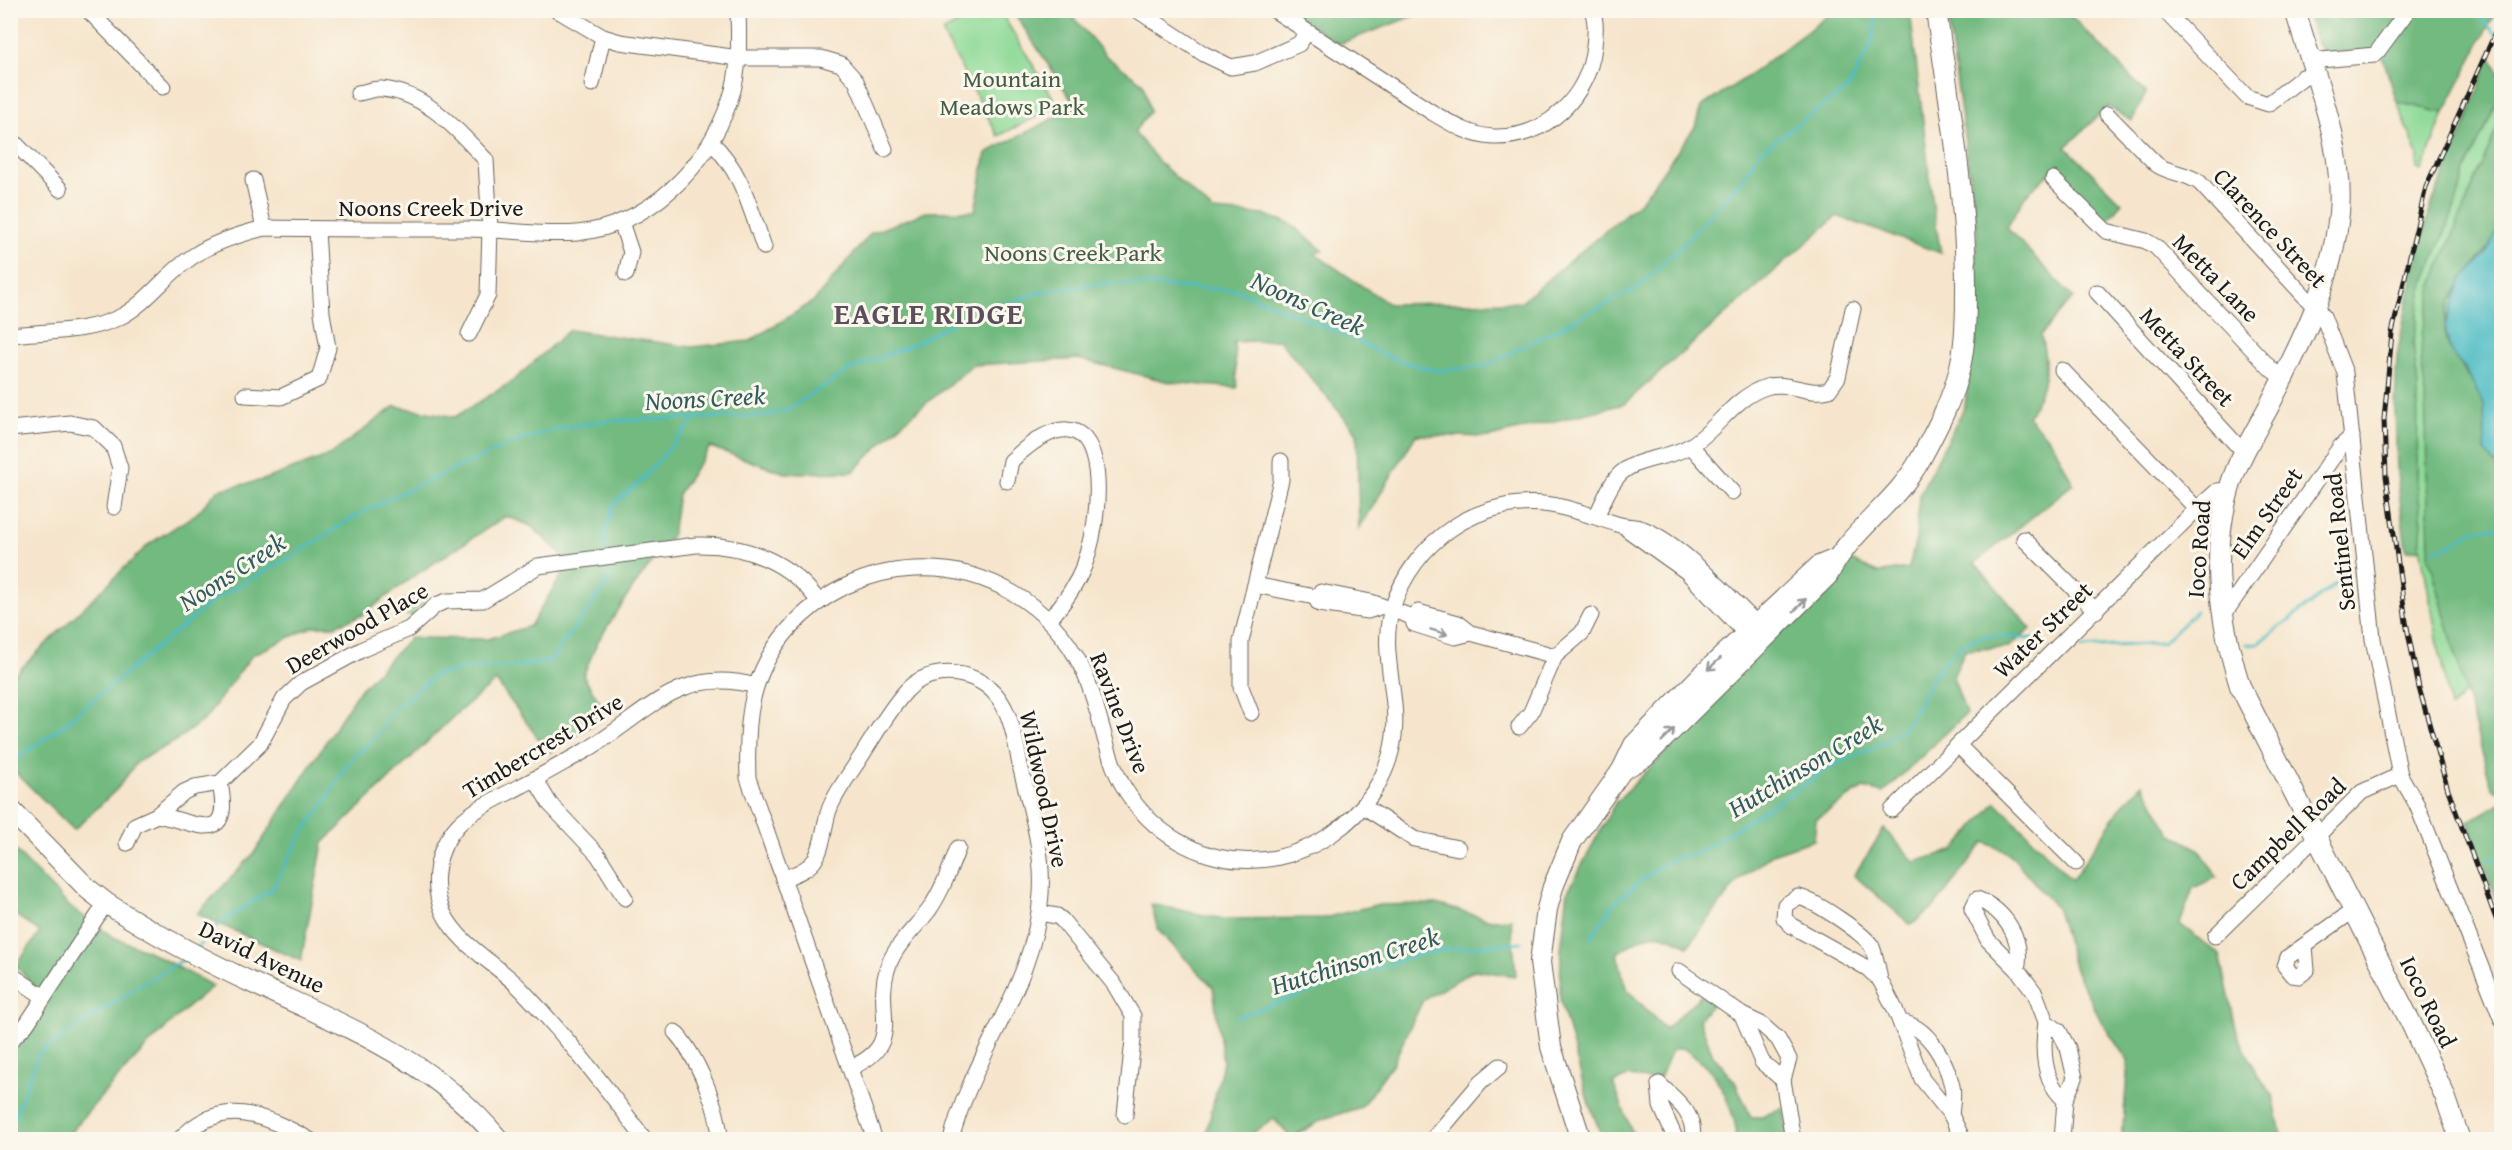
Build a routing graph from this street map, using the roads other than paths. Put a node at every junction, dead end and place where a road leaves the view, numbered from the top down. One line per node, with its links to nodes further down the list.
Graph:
1 (88, 10): 16 (street)
2 (557, 10): 12 (street)
3 (738, 10): 13 (street, Noons Creek Drive)
4 (1137, 10): 11 (street)
5 (1274, 10): 11 (street)
6 (1592, 10): 11 (street)
7 (1936, 10): 58 (main road)
8 (2164, 10): 14 (street)
9 (2295, 10): 14 (main road, Ioco Road)
10 (2408, 10): 14 (street)
11 (1307, 32)
12 (603, 37): 13 (street); 15 (street)
13 (739, 58): 20 (street, Noons Creek Drive); 21 (street)
14 (2312, 68): 33 (main road, Ioco Road)
15 (592, 84)
16 (163, 87)
17 (358, 93): 27 (street)
18 (2107, 114): 33 (street, Clarence Street)
19 (10, 138): 24 (street)
20 (711, 142): 25 (street, Noons Creek Drive); 29 (street)
21 (885, 149)
22 (2053, 179): 37 (street, Metta Lane)
23 (253, 180): 26 (street)
24 (60, 189)
25 (621, 222): 27 (street, Noons Creek Drive); 30 (street)
26 (264, 228): 28 (street, Noons Creek Drive); 35 (street, Noons Creek Drive)
27 (490, 229): 28 (street, Noons Creek Drive); 34 (street)
28 (317, 230): 38 (street)
29 (764, 247)
30 (626, 274)
31 (2097, 292): 42 (street, Metta Street)
32 (1853, 309): 41 (street)
33 (2316, 309): 37 (main road, Ioco Road); 40 (street, Sentinel Road)
34 (469, 334)
35 (10, 335)
36 (2062, 370): 48 (street)
37 (2283, 378): 42 (main road, Ioco Road)
38 (245, 395)
39 (10, 429): 47 (street)
40 (2352, 436): 56 (street, Elm Street); 64 (street, Sentinel Road)
41 (1691, 446): 46 (street); 49 (street)
42 (2246, 450): 45 (main road, Ioco Road)
43 (1281, 461): 51 (street)
44 (1007, 482): 57 (street)
45 (2229, 490): 48 (street, Water Street); 56 (main road, Ioco Road)
46 (1731, 492)
47 (114, 507)
48 (2197, 509): 54 (street, Water Street)
49 (1596, 516): 53 (street, Ravine Drive); 58 (street, Ravine Drive)
50 (2024, 539): 54 (street)
51 (1255, 585): 53 (street); 61 (street)
52 (819, 602): 57 (street, Ravine Drive); 60 (street, Ravine Drive); 66 (street, Deerwood Place)
53 (1386, 608): 59 (street); 67 (street, Ravine Drive)
54 (2096, 610): 63 (street, Water Street)
55 (1591, 615): 59 (street)
56 (2222, 617): 71 (main road, Ioco Road)
57 (1049, 620): 67 (street, Ravine Drive)
58 (1758, 635): 108 (main road)
59 (1555, 656): 62 (street)
60 (756, 686): 65 (street, Timbercrest Drive); 76 (street, Ravine Drive)
61 (1251, 713)
62 (1520, 727)
63 (1958, 745): 69 (street, Water Street); 75 (street)
64 (2400, 775): 71 (street, Campbell Road); 89 (street, Sentinel Road)
65 (535, 779): 77 (street); 103 (street, Timbercrest Drive)
66 (220, 783): 70 (street); 70 (street)
67 (1363, 806): 74 (street)
68 (10, 809): 78 (main road, David Avenue)
69 (1892, 810)
70 (157, 815): 72 (street)
71 (2317, 837): 79 (main road, Ioco Road); 81 (street, Campbell Road)
72 (127, 843)
73 (958, 848): 95 (street)
74 (1458, 848)
75 (2076, 863)
76 (783, 879): 80 (street, Wildwood Drive); 95 (street, Ravine Drive)
77 (625, 898)
78 (106, 903): 87 (street); 102 (main road, David Avenue)
79 (2354, 910): 82 (street); 114 (main road, Ioco Road)
80 (1040, 913): 98 (street); 106 (street, Wildwood Drive)
81 (2215, 936)
82 (2305, 946)
83 (2017, 969): 91 (street)
84 (1678, 971): 88 (street)
85 (10, 974): 87 (street)
86 (1880, 980): 86 (street); 90 (street)
87 (44, 997): 93 (street)
88 (1742, 1015): 96 (street); 96 (street)
89 (2502, 1020)
90 (1900, 1022): 99 (street); 99 (street)
91 (2046, 1022): 97 (street); 97 (street)
92 (675, 1032): 104 (street)
93 (10, 1041)
94 (1500, 1066): 107 (street)
95 (850, 1068): 105 (street, Ravine Drive)
96 (1782, 1080): 111 (street)
97 (2065, 1100): 113 (street)
98 (1125, 1115)
99 (1952, 1115): 112 (street)
100 (179, 1140): 101 (street)
101 (310, 1140)
102 (499, 1140)
103 (645, 1140)
104 (720, 1140)
105 (875, 1140)
106 (951, 1140)
107 (1432, 1140)
108 (1581, 1140)
109 (1676, 1140): 110 (street)
110 (1692, 1140)
111 (1793, 1140)
112 (1963, 1140)
113 (2062, 1140)
114 (2460, 1140)

